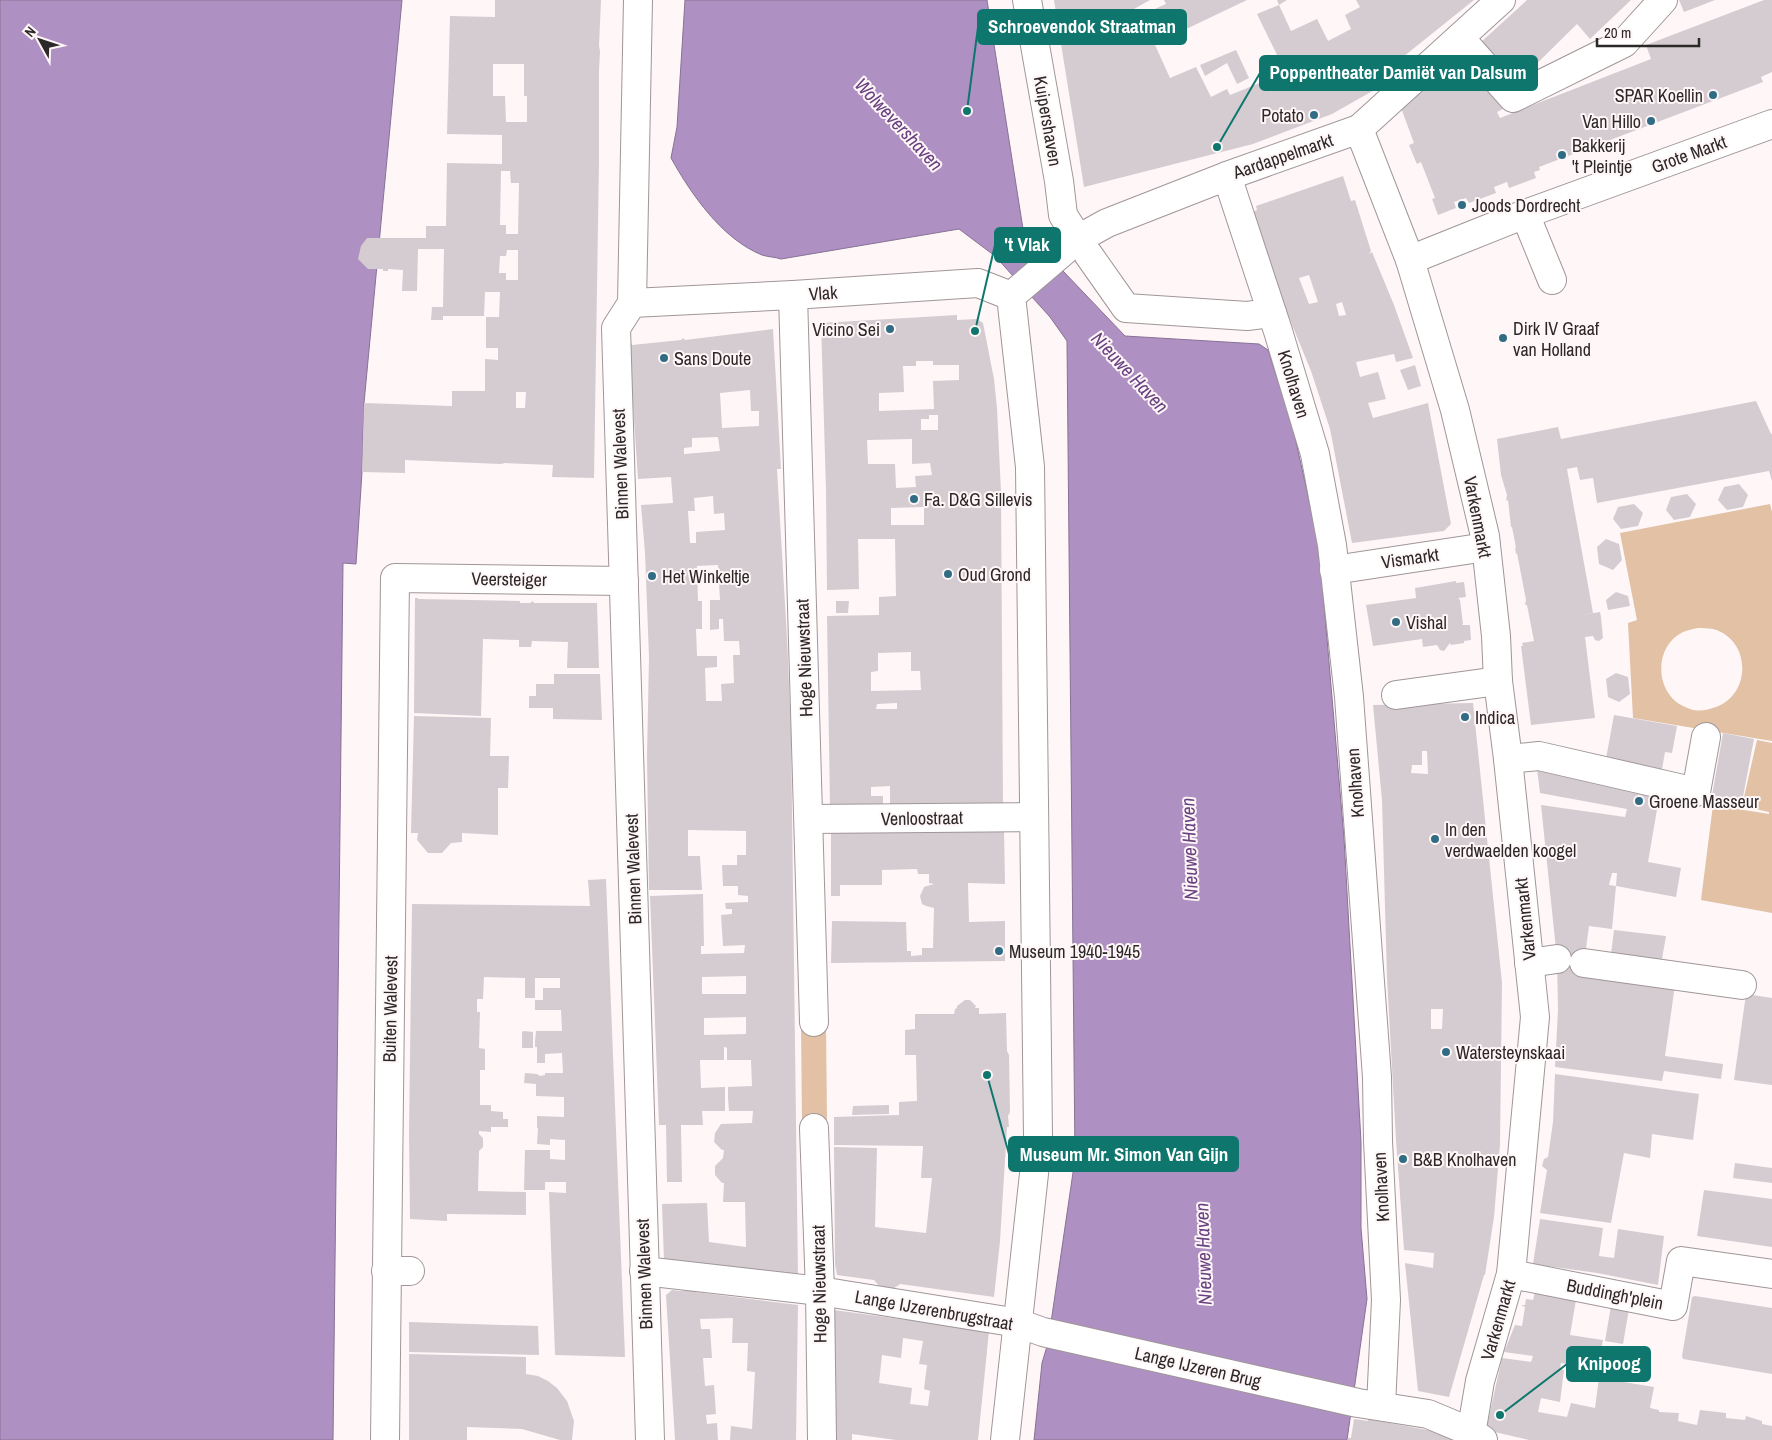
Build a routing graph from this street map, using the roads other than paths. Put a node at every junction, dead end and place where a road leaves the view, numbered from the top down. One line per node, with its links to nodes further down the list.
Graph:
1 (638, 0): 15 (street)
2 (1026, 0): 10 (street, Kuipershaven)
3 (1501, 0): 5 (street)
4 (1663, 0): 5 (street)
5 (1460, 38): 7 (street)
6 (1772, 124): 9 (street, Grote Markt)
7 (1360, 129): 8 (street, Aardappelmarkt); 11 (street)
8 (1228, 176): 10 (street, Aardappelmarkt); 16 (street, Knolhaven)
9 (1525, 214): 11 (street, Grote Markt); 12 (street)
10 (1083, 246): 13 (street, Aardappelmarkt); 16 (street)
11 (1410, 260): 17 (street, Varkenmarkt)
12 (1552, 280)
13 (1015, 293): 14 (street, Vlak); 25 (street)
14 (793, 295): 15 (street, Vlak); 26 (street, Hoge Nieuwstraat)
15 (632, 303): 20 (street, Binnen Walevest)
16 (1272, 313): 18 (street, Knolhaven)
17 (1486, 547): 18 (street, Vismarkt); 21 (street, Varkenmarkt)
18 (1334, 570): 39 (street, Knolhaven)
19 (394, 578): 20 (street, Veersteiger); 41 (street, Buiten Walevest)
20 (624, 580): 33 (street, Binnen Walevest)
21 (1498, 681): 22 (street); 24 (street, Varkenmarkt)
22 (1396, 695)
23 (1706, 737): 24 (street)
24 (1508, 759): 28 (street, Varkenmarkt)
25 (1034, 817): 26 (street, Venloostraat); 37 (street)
26 (809, 819): 31 (street, Hoge Nieuwstraat)
27 (1557, 959): 28 (street)
28 (1529, 962): 34 (street, Varkenmarkt)
29 (1584, 963): 30 (street)
30 (1742, 985)
31 (814, 1022)
32 (814, 1128): 36 (street, Hoge Nieuwstraat)
33 (644, 1271): 36 (street, Lange IJzerenbrugstraat); 42 (street, Binnen Walevest)
34 (1511, 1274): 35 (street, Buddingh'plein); 40 (street, Varkenmarkt)
35 (1772, 1274)
36 (820, 1291): 37 (street, Lange IJzerenbrugstraat); 43 (street, Hoge Nieuwstraat)
37 (1018, 1324): 38 (street, Lange IJzerenbrugstraat); 44 (street)
38 (1044, 1332): 39 (street, Lange IJzeren Brug)
39 (1381, 1406): 40 (street, Lange IJzeren Brug)
40 (1474, 1437)
41 (384, 1440)
42 (650, 1440)
43 (822, 1440)
44 (1005, 1440)

